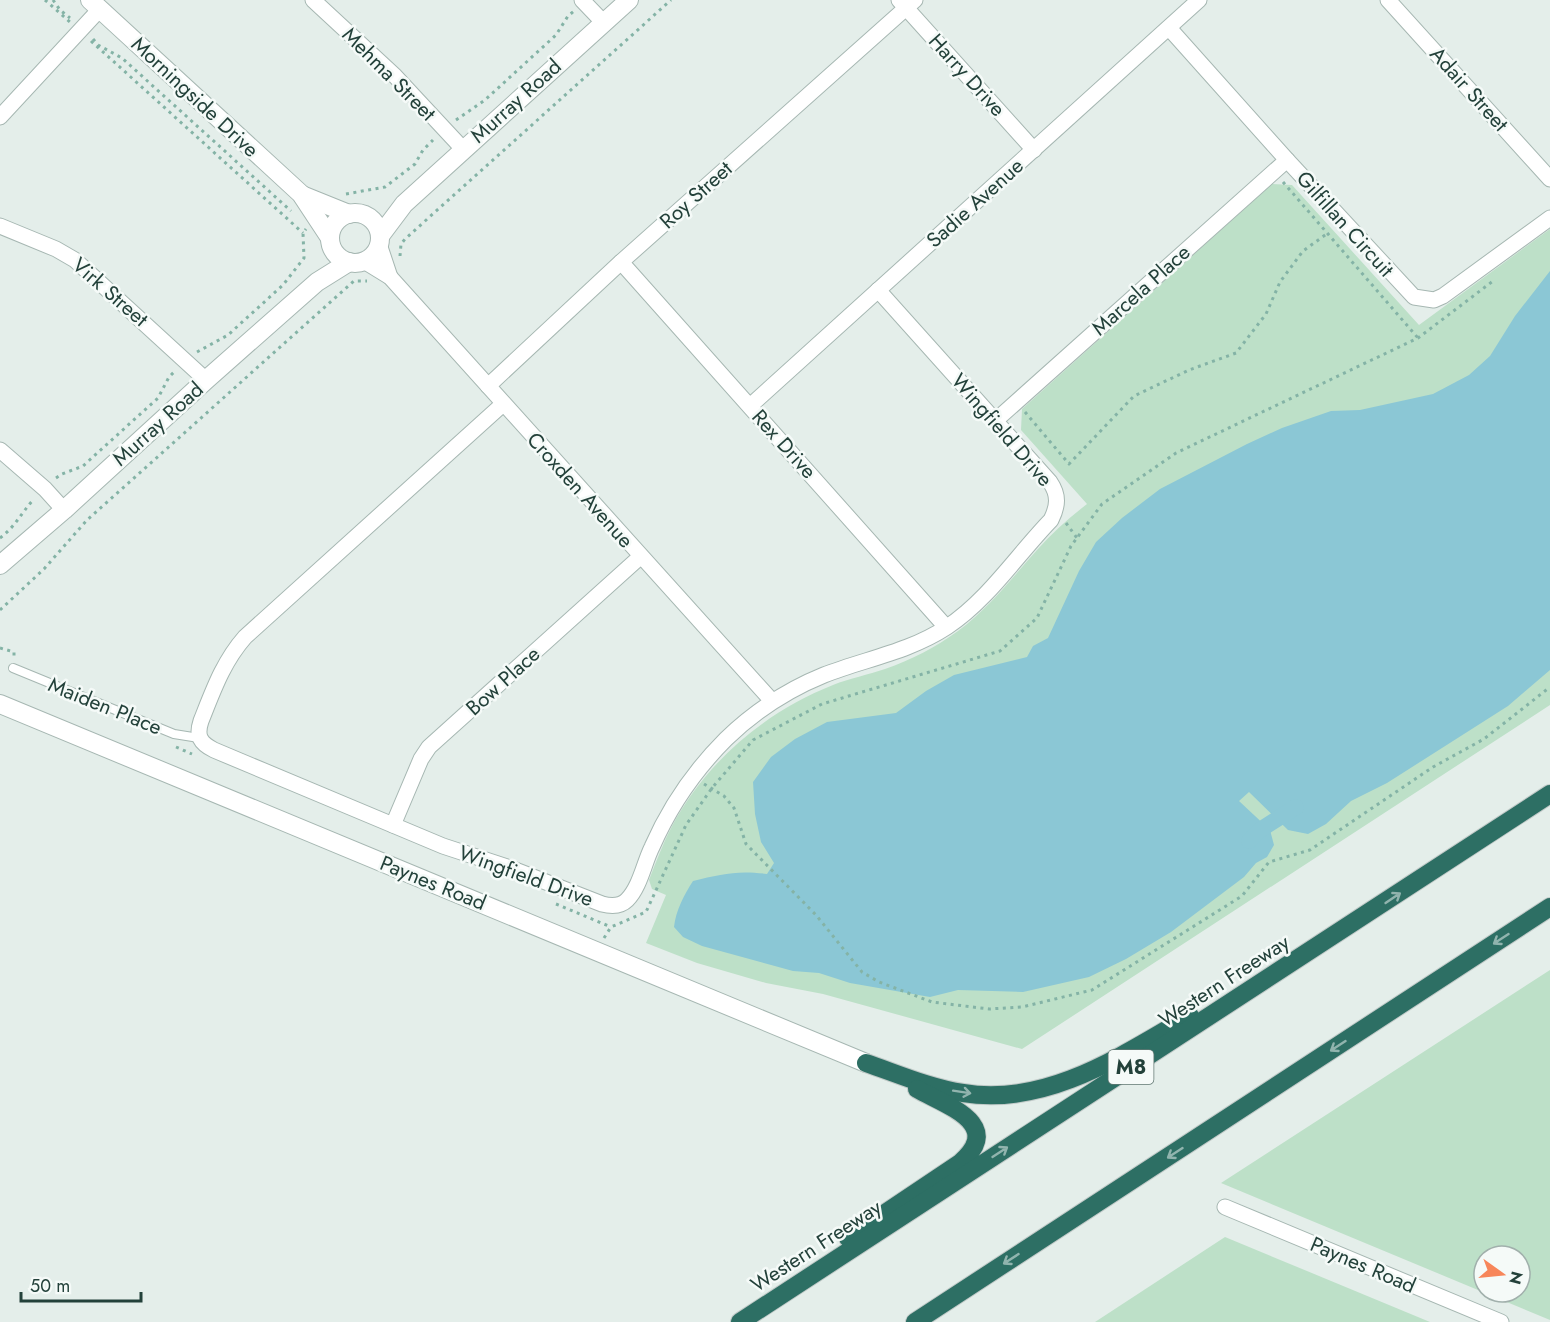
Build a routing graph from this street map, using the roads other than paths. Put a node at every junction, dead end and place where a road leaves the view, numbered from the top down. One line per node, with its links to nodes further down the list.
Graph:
1 (314, 0): 11 (street, Mehma Street)
2 (629, 0): 8 (street, Murray Road)
3 (1199, 0): 9 (street, Sadie Avenue)
4 (1388, 0): 14 (street, Adair Street)
5 (583, 1): 8 (street)
6 (907, 3): 12 (street, Harry Drive); 23 (street, Roy Street)
7 (95, 5): 10 (street); 17 (street, Morningside Drive)
8 (604, 23): 11 (street, Murray Road)
9 (1168, 28): 12 (street, Sadie Avenue); 13 (street, Gilfillan Circuit)
10 (0, 117)
11 (463, 149): 15 (street, Murray Road)
12 (1034, 150): 26 (street, Sadie Avenue)
13 (1287, 160): 18 (street, Gilfillan Circuit); 31 (street, Marcela Place)
14 (1550, 179)
15 (404, 204): 16 (street, Murray Road); 20 (street, Murray Road)
16 (357, 215): 17 (street, Morningside Drive); 20 (street); 21 (street)
17 (317, 217): 21 (street, Morningside Drive)
18 (1550, 218)
19 (0, 226): 27 (street, Virk Street)
20 (379, 240): 22 (street); 24 (street, Croxden Avenue)
21 (331, 243): 22 (street); 25 (street, Murray Road)
22 (357, 262): 24 (street, Croxden Avenue); 25 (street, Murray Road)
23 (621, 262): 28 (street, Roy Street); 30 (street, Rex Drive)
24 (386, 272): 28 (street, Croxden Avenue)
25 (317, 282): 27 (street, Murray Road)
26 (878, 290): 30 (street, Sadie Avenue); 31 (street, Wingfield Drive)
27 (206, 380): 33 (street, Murray Road)
28 (488, 386): 29 (street, Croxden Avenue)
29 (503, 404): 34 (street, Croxden Avenue); 40 (street)
30 (750, 406): 36 (street, Rex Drive)
31 (995, 421): 36 (street, Wingfield Drive)
32 (0, 450): 33 (street)
33 (64, 510): 35 (street, Murray Road)
34 (640, 557): 38 (street, Croxden Avenue); 42 (street, Bow Place)
35 (0, 565)
36 (946, 627): 38 (street, Wingfield Drive)
37 (13, 668): 40 (lane, Maiden Place)
38 (772, 701): 42 (street, Wingfield Drive)
39 (0, 704): 45 (street, Paynes Road)
40 (199, 738): 42 (street, Wingfield Drive)
41 (1550, 794): 44 (highway, Western Freeway / M8, one-way to 41)
42 (393, 825)
43 (1550, 907): 48 (highway, one-way to 48)
44 (1372, 912): 45 (highway, one-way to 44); 47 (highway, Western Freeway / M8, one-way to 44)
45 (866, 1063): 47 (highway)
46 (1225, 1207): 49 (street, Paynes Road)
47 (738, 1322)
48 (915, 1322)
49 (1501, 1322)

